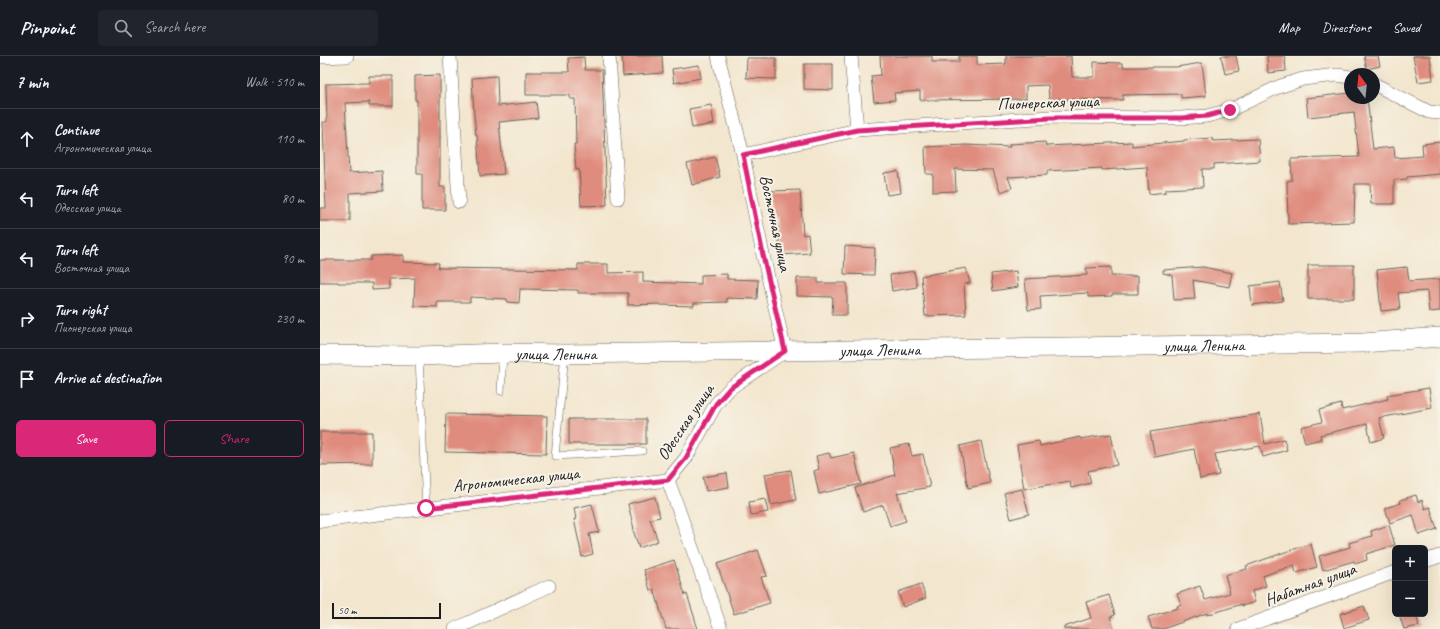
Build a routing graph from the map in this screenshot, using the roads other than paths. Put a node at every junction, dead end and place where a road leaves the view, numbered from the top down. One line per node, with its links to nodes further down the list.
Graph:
1 (347, 56): 6 (street)
2 (450, 56): 13 (street)
3 (609, 56): 12 (street)
4 (718, 56): 11 (street, Восточная улица)
5 (851, 56): 10 (street)
6 (320, 57)
7 (1344, 76): 10 (street, Пионерская улица)
8 (1380, 87): 9 (street)
9 (1440, 113)
10 (857, 130): 11 (street, Пионерская улица)
11 (743, 155): 15 (street, Восточная улица)
12 (618, 198)
13 (459, 202)
14 (1440, 337): 15 (street, улица Ленина)
15 (785, 351): 18 (street, улица Ленина); 22 (street, Одесская улица)
16 (503, 353): 18 (street, улица Ленина); 19 (street, улица Ленина); 20 (lane)
17 (320, 354): 19 (street, улица Ленина)
18 (565, 354): 21 (lane)
19 (418, 356): 23 (lane)
20 (501, 391)
21 (642, 451)
22 (668, 480): 23 (street, Агрономическая улица); 30 (street, Одесская улица)
23 (426, 508): 24 (street, Агрономическая улица)
24 (320, 521)
25 (1440, 556): 26 (street)
26 (1428, 560)
27 (1392, 573): 31 (street, Набатная улица)
28 (548, 586): 29 (street)
29 (455, 629)
30 (721, 629)
31 (1238, 629)

